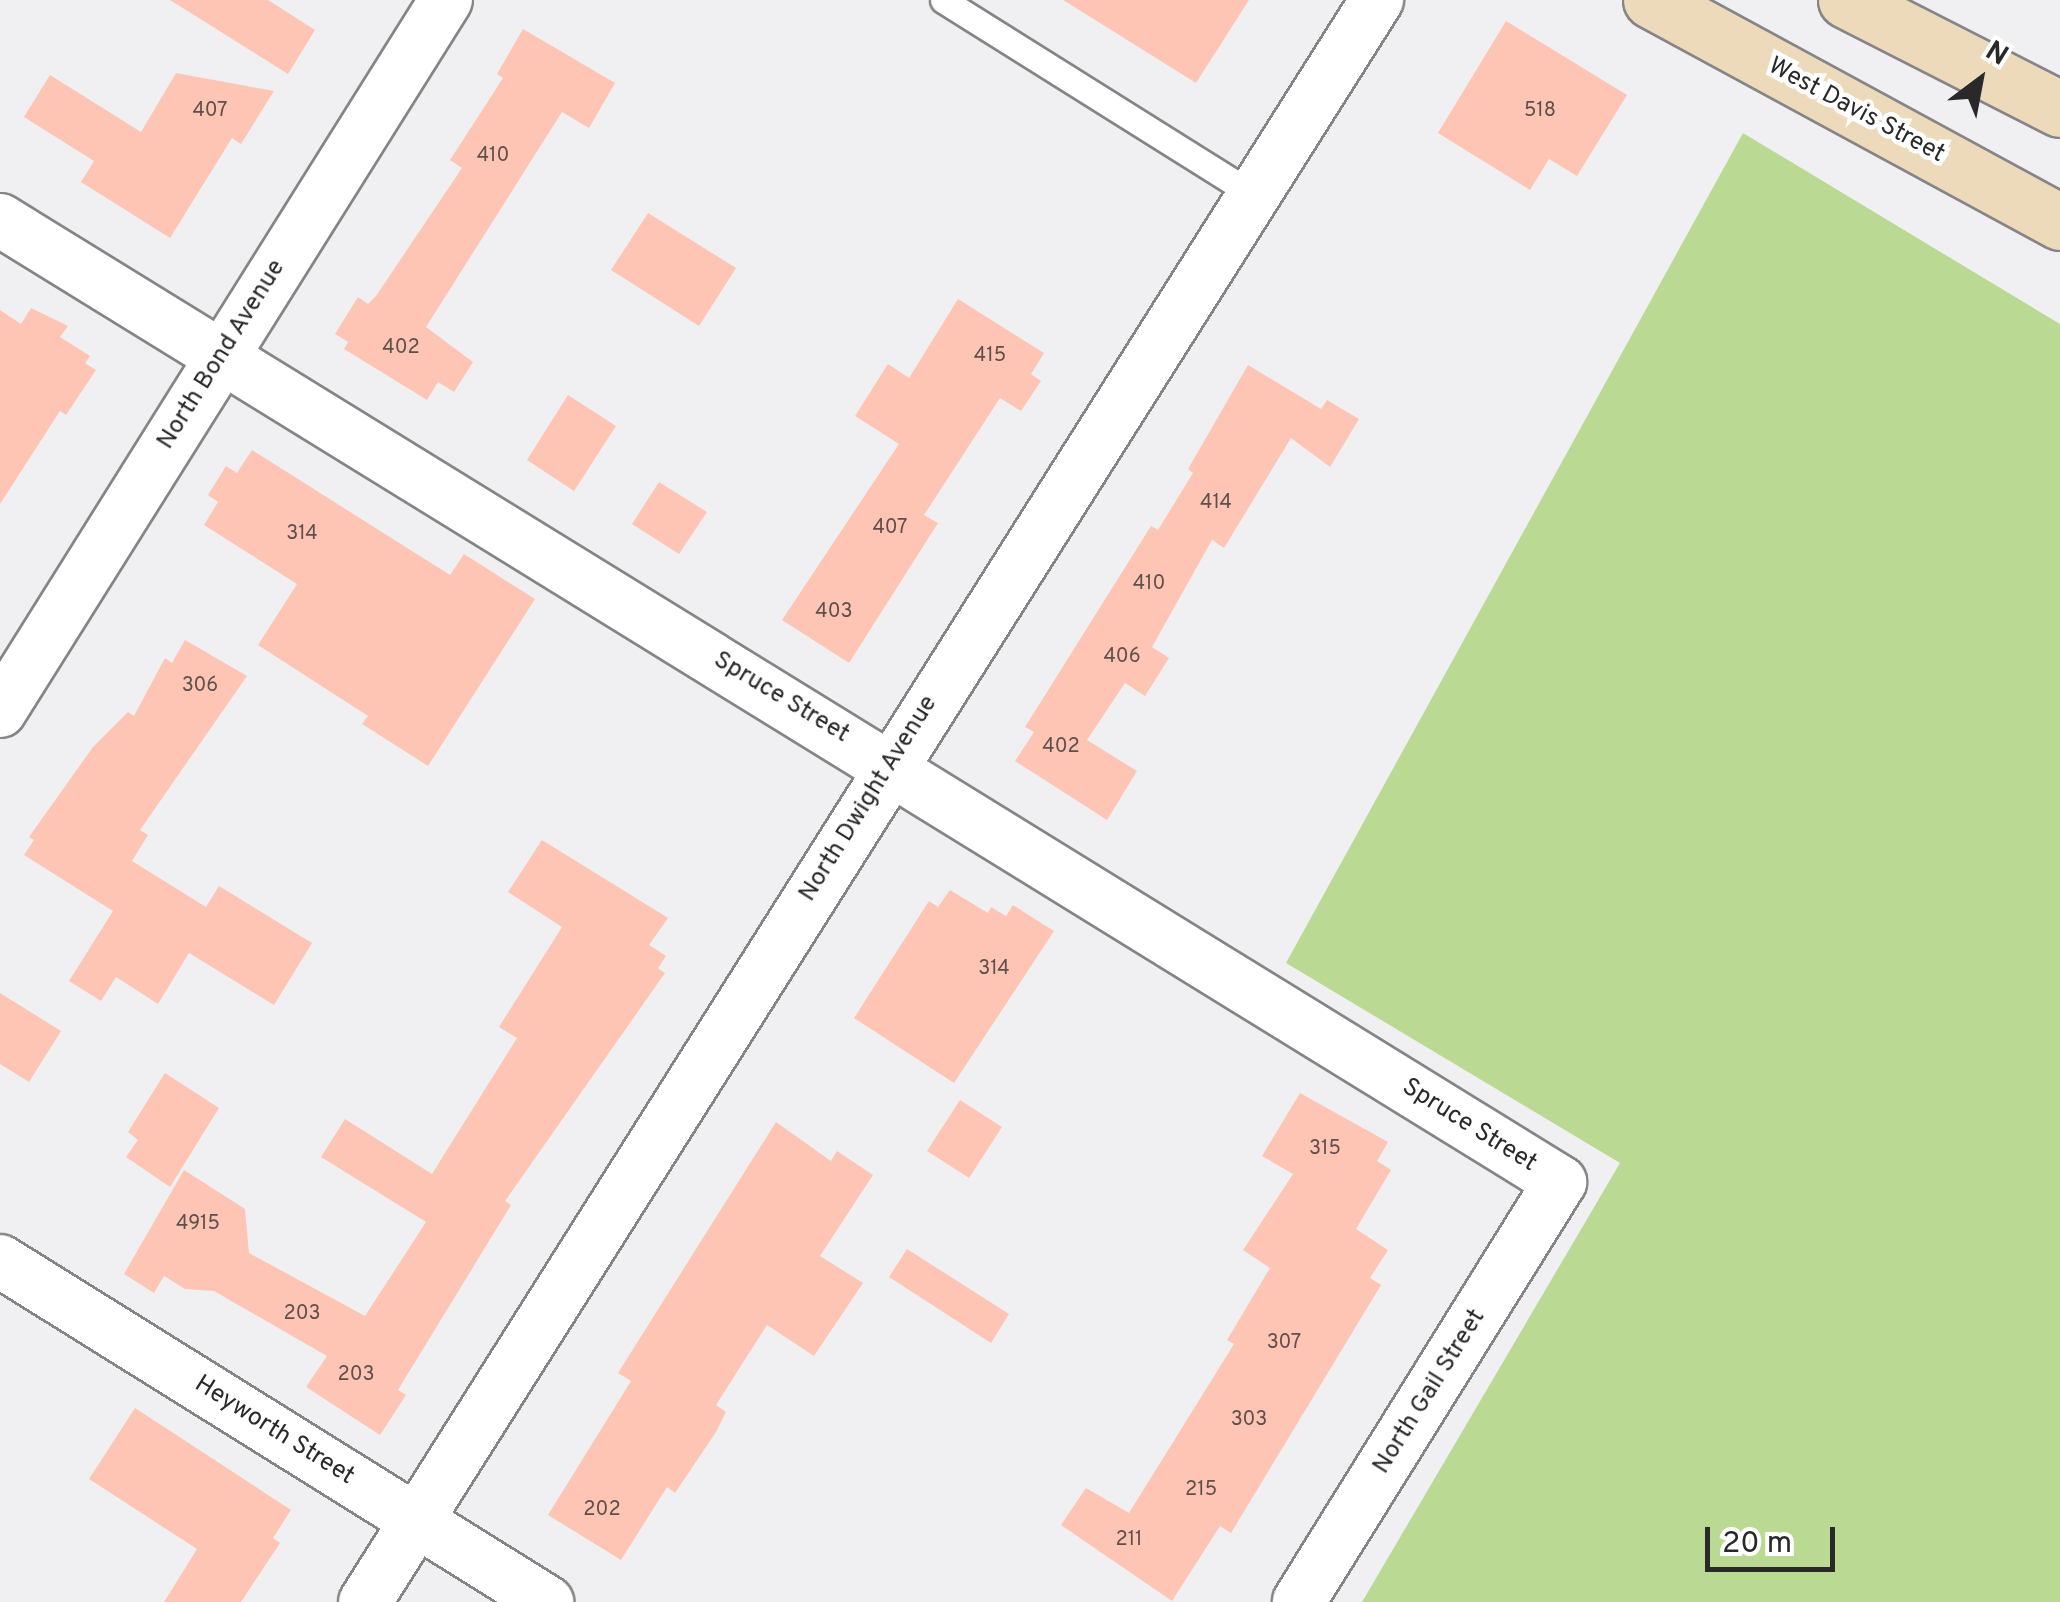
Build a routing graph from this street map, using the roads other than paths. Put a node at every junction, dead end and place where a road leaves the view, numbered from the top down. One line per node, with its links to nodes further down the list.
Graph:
1 (446, 0): 10 (street, North Bond Avenue)
2 (943, 0): 7 (lane)
3 (1377, 0): 7 (street, North Dwight Avenue)
4 (1651, 0): 9 (main road, West Davis Street)
5 (1846, 0): 6 (main road)
6 (2060, 109)
7 (1254, 195): 12 (street, North Dwight Avenue)
8 (0, 220): 10 (street, Spruce Street)
9 (2060, 222)
10 (219, 360): 11 (street, North Bond Avenue); 12 (street, Spruce Street)
11 (0, 711)
12 (890, 764): 13 (street, Spruce Street); 15 (street, North Dwight Avenue)
13 (1560, 1182): 18 (street, North Gail Street)
14 (0, 1261): 15 (street, Heyworth Street)
15 (417, 1521): 16 (street, North Dwight Avenue); 17 (street, Heyworth Street)
16 (366, 1602)
17 (547, 1602)
18 (1300, 1602)

